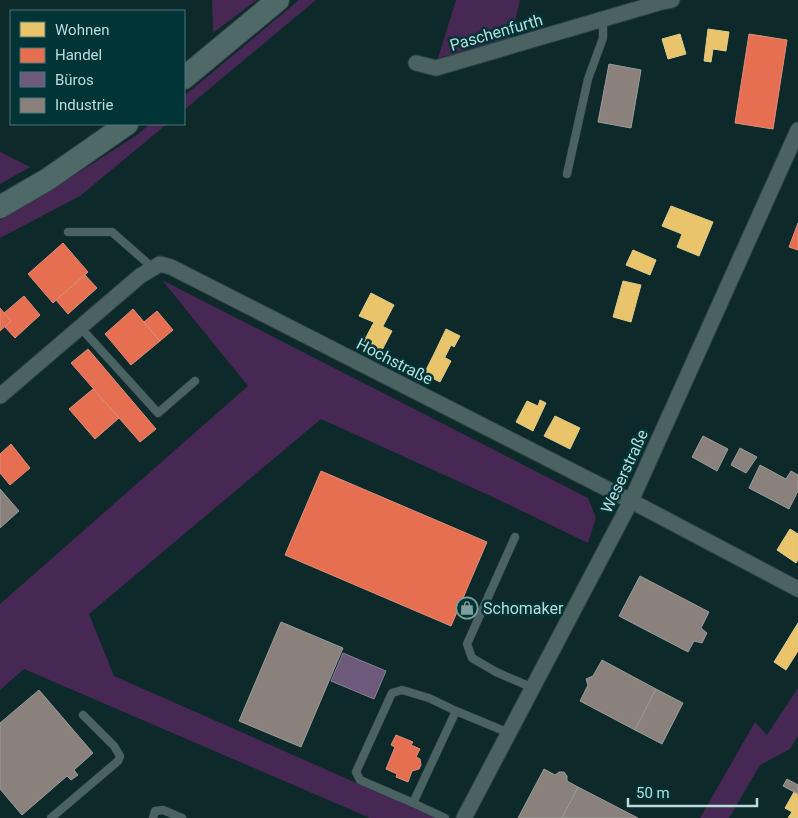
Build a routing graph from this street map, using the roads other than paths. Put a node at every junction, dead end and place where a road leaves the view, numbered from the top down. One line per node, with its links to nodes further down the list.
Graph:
1 (278, 0): 5 (main road)
2 (672, 0): 3 (street, Paschenfurth)
3 (603, 19): 4 (street, Paschenfurth); 8 (lane)
4 (416, 63)
5 (185, 77)
6 (127, 125): 9 (main road)
7 (798, 130): 15 (street, Weserstraße)
8 (567, 174)
9 (0, 206)
10 (68, 232): 11 (lane)
11 (153, 268): 12 (street); 15 (street, Hochstraße)
12 (80, 328): 13 (lane); 14 (street)
13 (194, 381)
14 (0, 396)
15 (631, 501): 17 (street, Hochstraße); 18 (street, Weserstraße)
16 (515, 537): 18 (lane)
17 (798, 589)
18 (532, 688): 21 (street, Weserstraße)
19 (456, 710): 21 (lane); 22 (lane); 22 (lane)
20 (83, 715): 23 (lane)
21 (509, 733): 27 (street, Weserstraße)
22 (413, 804): 26 (lane)
23 (51, 818)
24 (153, 818): 25 (lane)
25 (182, 818)
26 (445, 818)
27 (464, 818)

